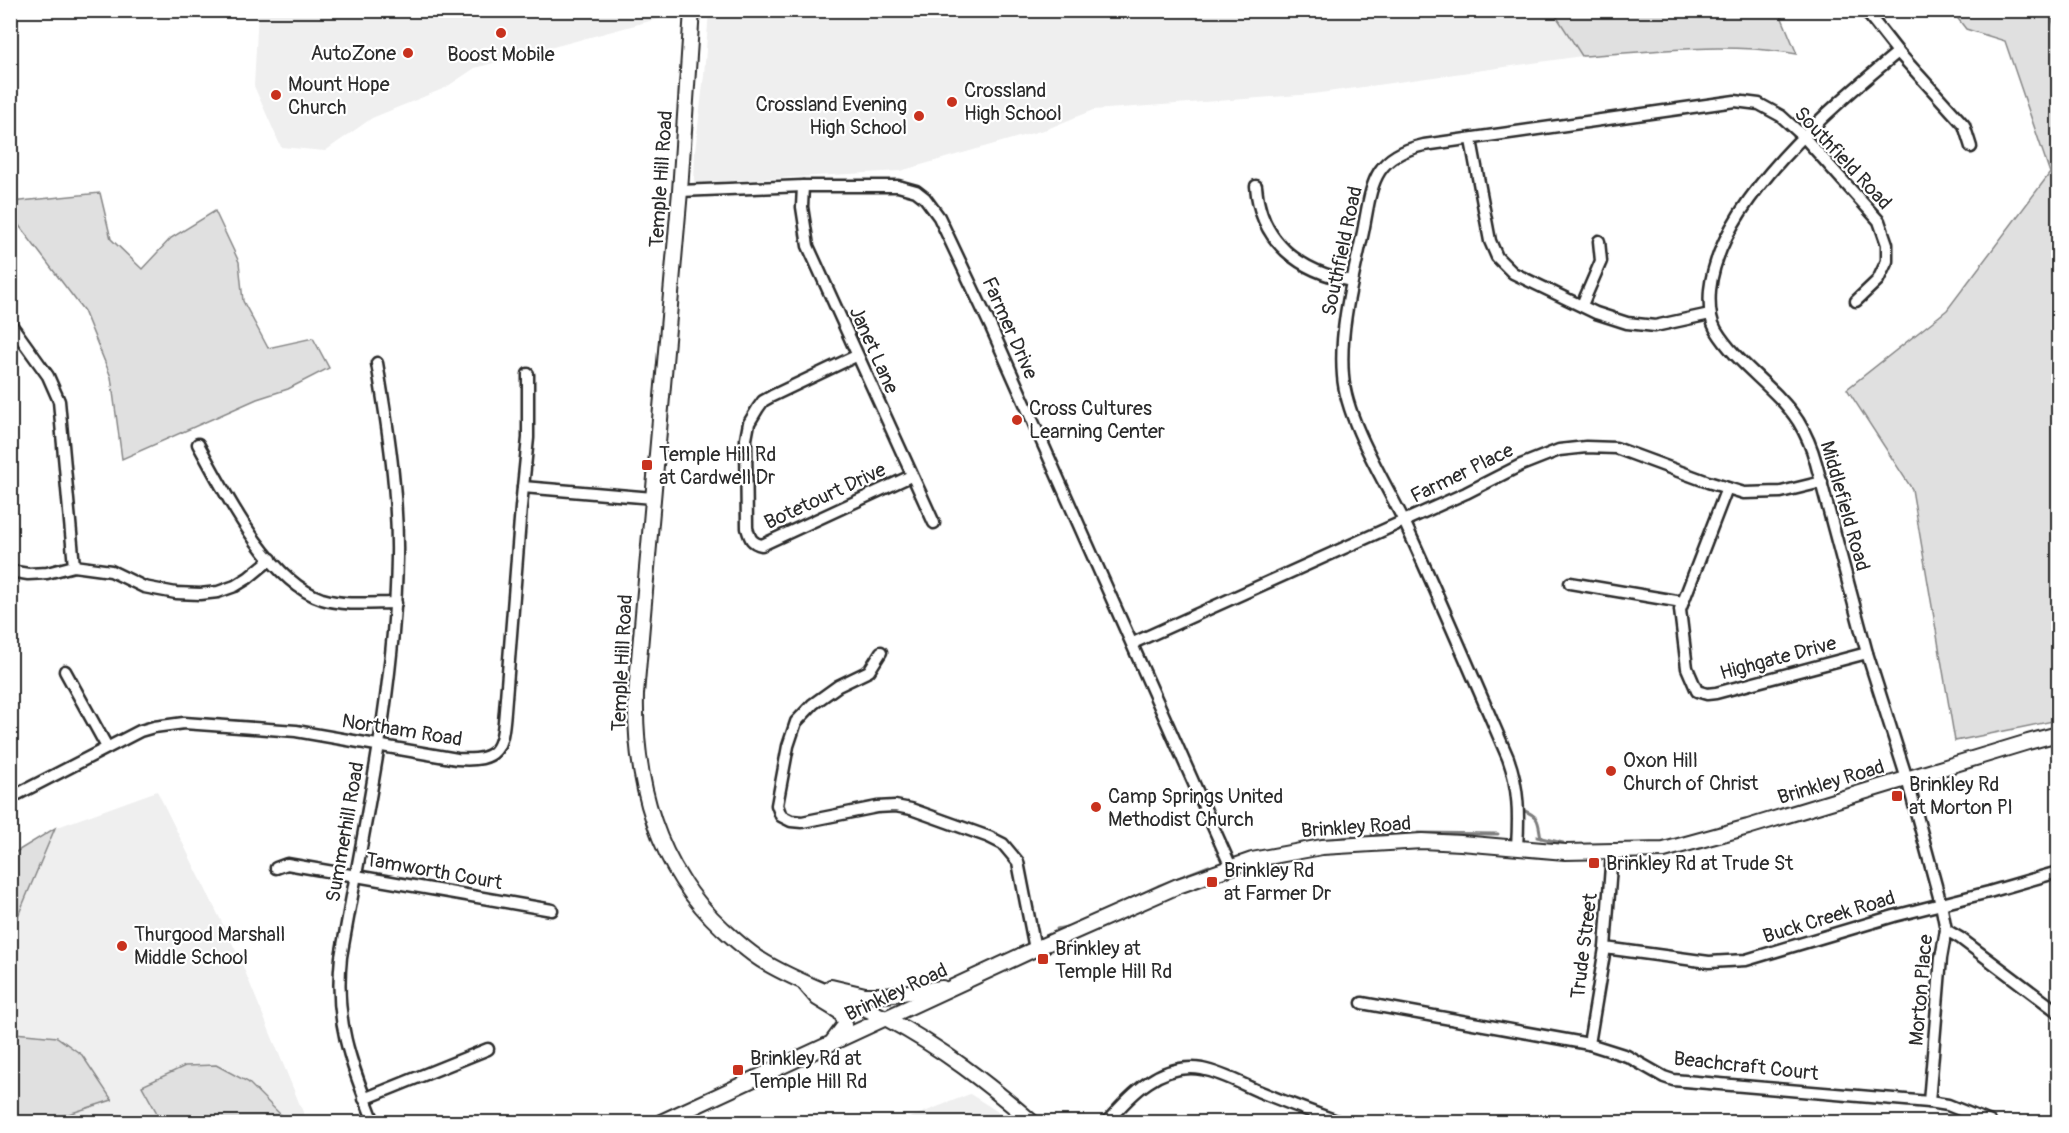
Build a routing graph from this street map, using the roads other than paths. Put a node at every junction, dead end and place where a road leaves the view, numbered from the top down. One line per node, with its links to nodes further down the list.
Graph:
1 (692, 10): 9 (main road, Temple Hill Road)
2 (1865, 10): 3 (street)
3 (1898, 52): 4 (street); 6 (street)
4 (1803, 136): 5 (street, Southfield Road); 12 (street, Southfield Road); 14 (street)
5 (1471, 140): 11 (street, Southfield Road); 13 (street)
6 (1971, 147)
7 (803, 186): 9 (street, Farmer Drive); 16 (street, Janet Lane); 33 (street, Farmer Drive)
8 (1256, 186): 11 (street)
9 (680, 191): 24 (main road, Temple Hill Road)
10 (1599, 241): 13 (street)
11 (1352, 281): 25 (street, Southfield Road)
12 (1856, 301)
13 (1582, 306): 14 (street)
14 (1710, 314): 21 (street, Middlefield Road)
15 (10, 323): 28 (street)
16 (856, 356): 20 (street, Janet Lane); 20 (street, Botetourt Drive)
17 (377, 363): 32 (street, Summerhill Road)
18 (528, 374): 22 (street, Northam Road)
19 (198, 444): 27 (street)
20 (911, 476): 26 (street, Janet Lane)
21 (1822, 482): 23 (street, Farmer Place); 35 (street, Middlefield Road)
22 (523, 487): 24 (street); 38 (street, Northam Road)
23 (1727, 488): 25 (street, Farmer Place); 31 (street, Highgate Drive)
24 (653, 498): 53 (main road, Temple Hill Road)
25 (1404, 521): 33 (street, Farmer Place); 42 (street, Southfield Road)
26 (934, 523)
27 (271, 559): 28 (street); 32 (street)
28 (74, 566): 29 (street)
29 (10, 572)
30 (1570, 584): 31 (street)
31 (1682, 602): 35 (street, Highgate Drive)
32 (396, 603): 38 (street, Summerhill Road)
33 (1133, 643): 44 (street, Farmer Drive)
34 (881, 652): 52 (street)
35 (1867, 653): 40 (street, Middlefield Road)
36 (65, 671): 39 (street)
37 (2058, 734): 40 (main road, Brinkley Road)
38 (379, 744): 39 (street, Northam Road); 47 (street, Summerhill Road)
39 (107, 747): 41 (street, Northam Road)
40 (1906, 779): 43 (main road, Brinkley Road); 48 (street, Morton Place)
41 (10, 798)
42 (1517, 848): 43 (main road, Brinkley Road); 44 (main road, Brinkley Road)
43 (1612, 852): 51 (street, Trude Street)
44 (1231, 867): 52 (main road, Brinkley Road)
45 (276, 868): 47 (street, Tamworth Court)
46 (2058, 872): 48 (street, Buck Creek Road)
47 (355, 875): 49 (street, Tamworth Court); 61 (street, Summerhill Road)
48 (1941, 904): 50 (street, Morton Place); 51 (street, Buck Creek Road)
49 (552, 910)
50 (1946, 930): 56 (street); 62 (street, Morton Place)
51 (1605, 948): 59 (street, Trude Street)
52 (1035, 949): 54 (main road, Brinkley Road)
53 (802, 981): 54 (main road); 57 (main road, Temple Hill Road); 58 (main road)
54 (959, 985): 57 (main road, Brinkley Road)
55 (1362, 1003): 59 (street, Beachcraft Court)
56 (2058, 1012)
57 (888, 1019): 58 (main road, Brinkley Road); 65 (main road, Temple Hill Road)
58 (831, 1043): 64 (main road, Brinkley Road)
59 (1589, 1044): 62 (street, Beachcraft Court)
60 (488, 1049): 61 (street)
61 (364, 1099): 63 (street, Summerhill Road)
62 (1929, 1102): 68 (street, Beachcraft Court)
63 (374, 1122)
64 (661, 1122)
65 (1032, 1122)
66 (1107, 1122): 67 (street)
67 (1340, 1122)
68 (1990, 1122)

